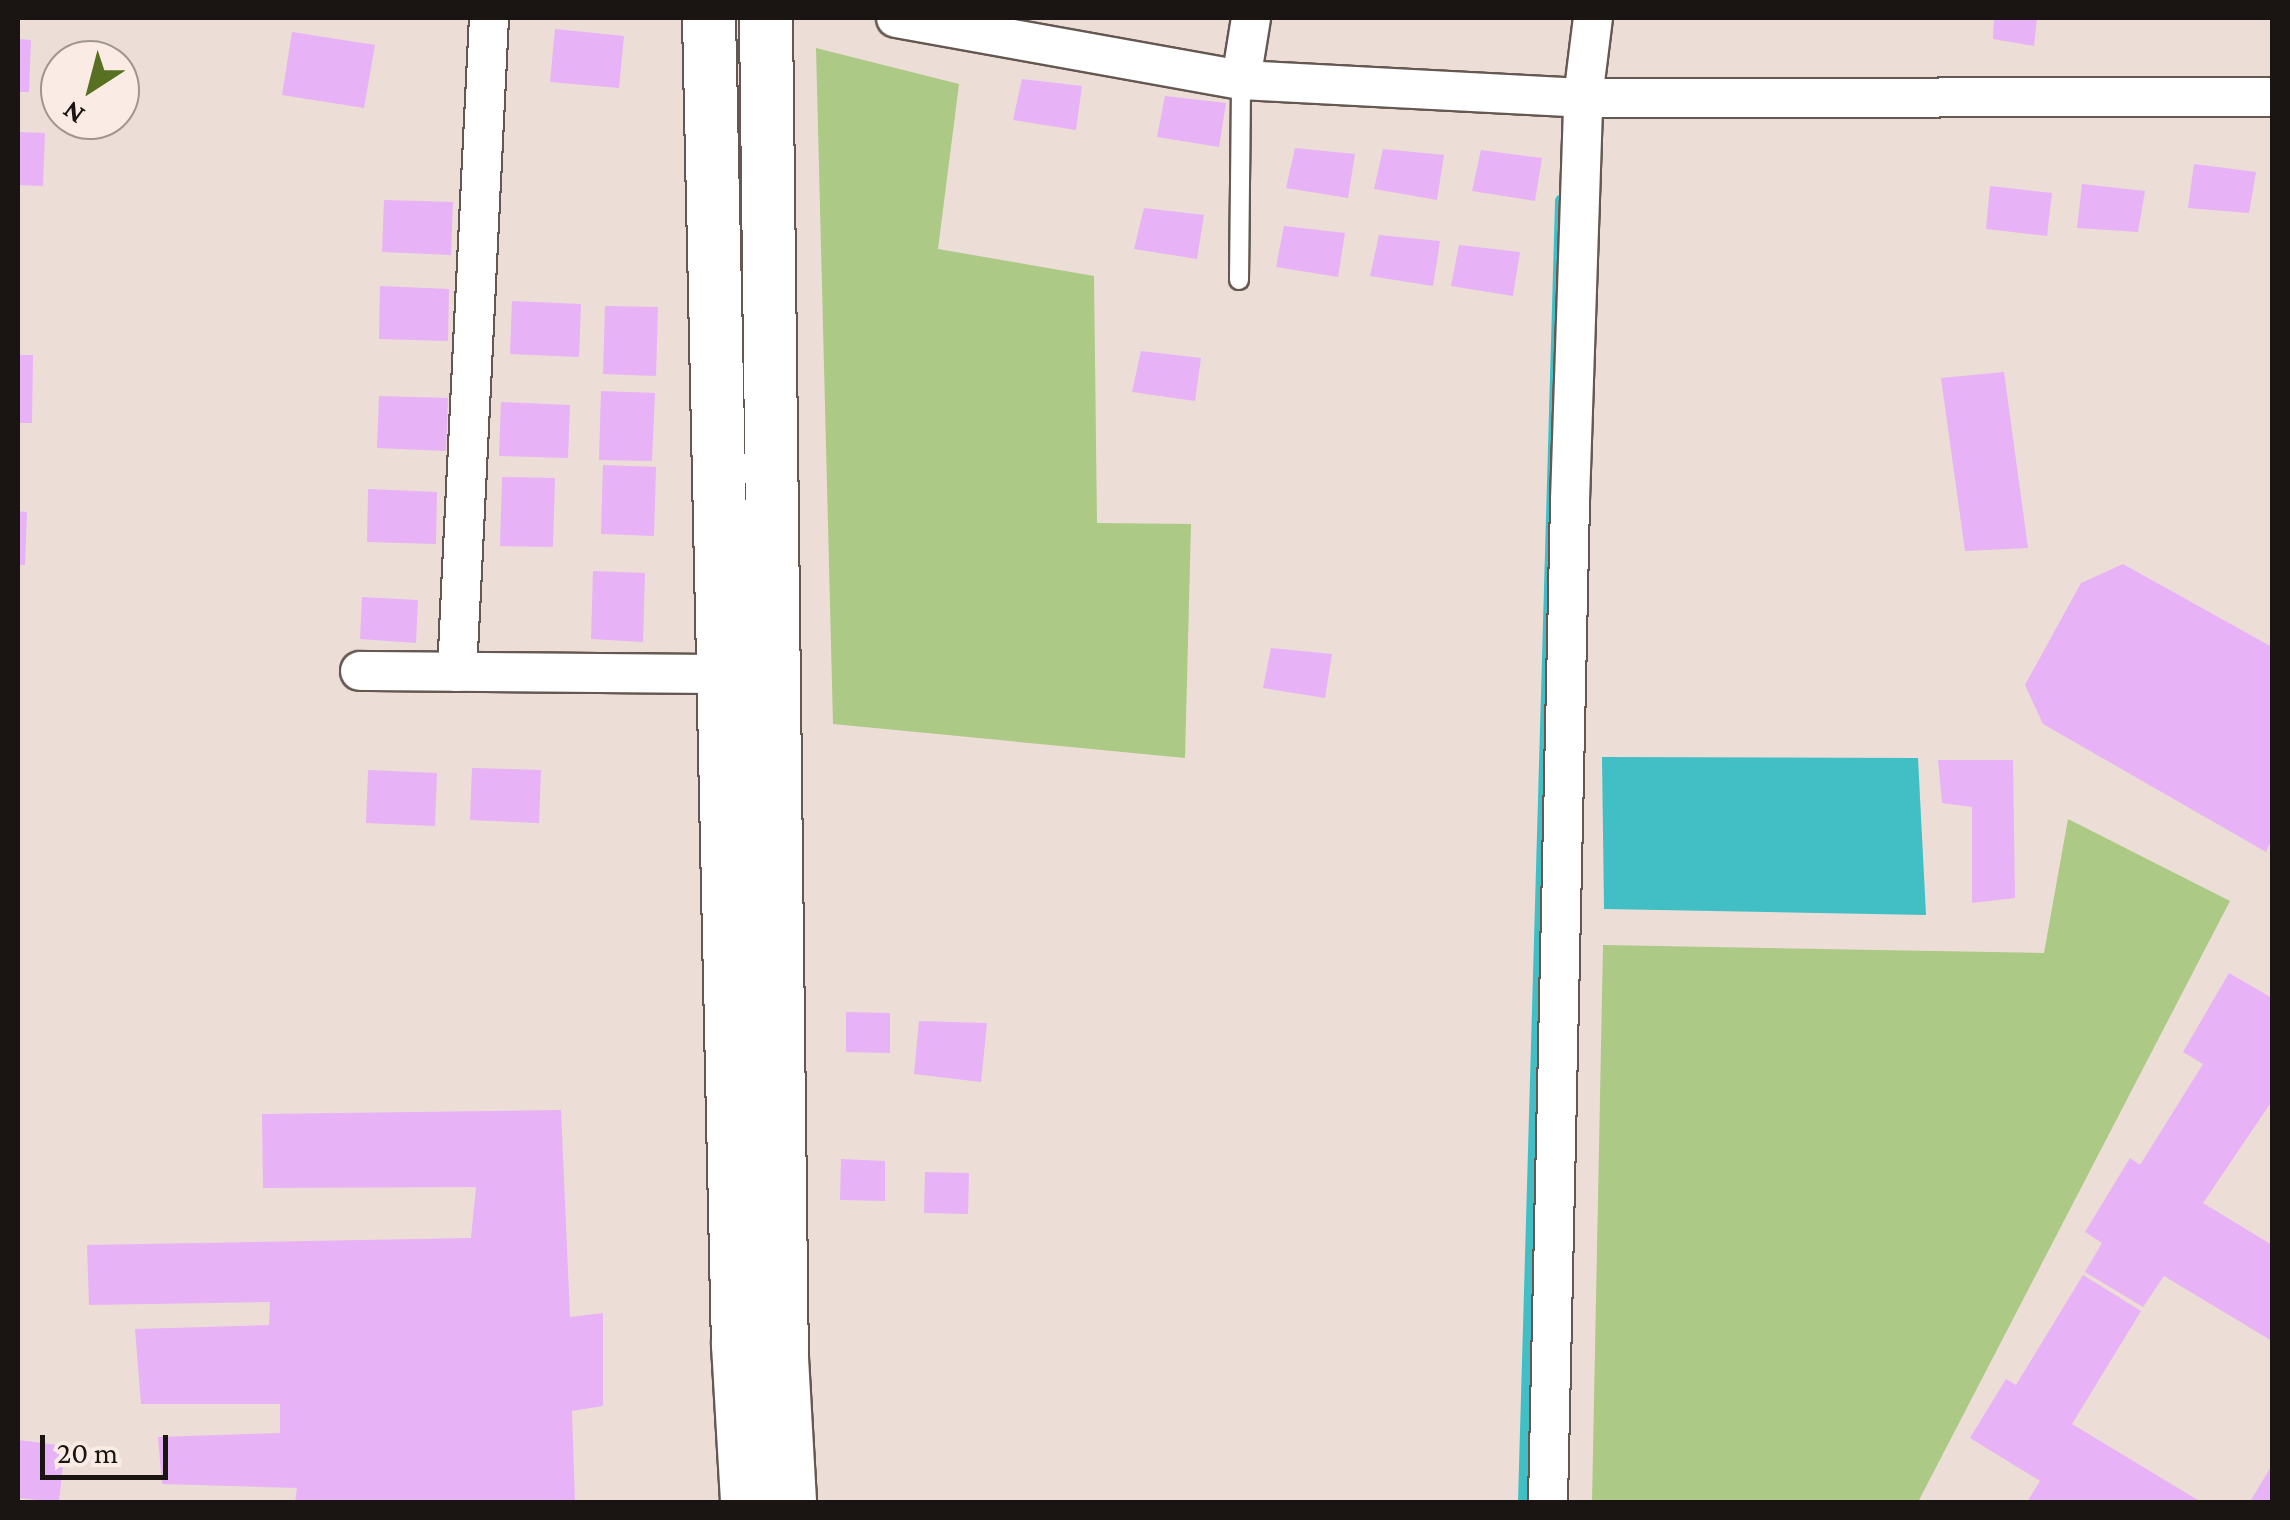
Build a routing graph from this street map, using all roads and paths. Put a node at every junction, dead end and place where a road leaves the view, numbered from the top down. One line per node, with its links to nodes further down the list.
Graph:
1 (489, 18): 12 (street)
2 (709, 18): 13 (street)
3 (766, 18): 15 (street)
4 (896, 18): 7 (street)
5 (1251, 18): 7 (street)
6 (1593, 18): 9 (street)
7 (1242, 80): 9 (street); 10 (lane)
8 (2272, 97): 9 (street)
9 (1583, 98): 16 (street)
10 (1239, 280)
11 (360, 671): 12 (street)
12 (457, 672): 13 (street)
13 (723, 674): 14 (street)
14 (747, 1502)
15 (790, 1502)
16 (1548, 1502)

